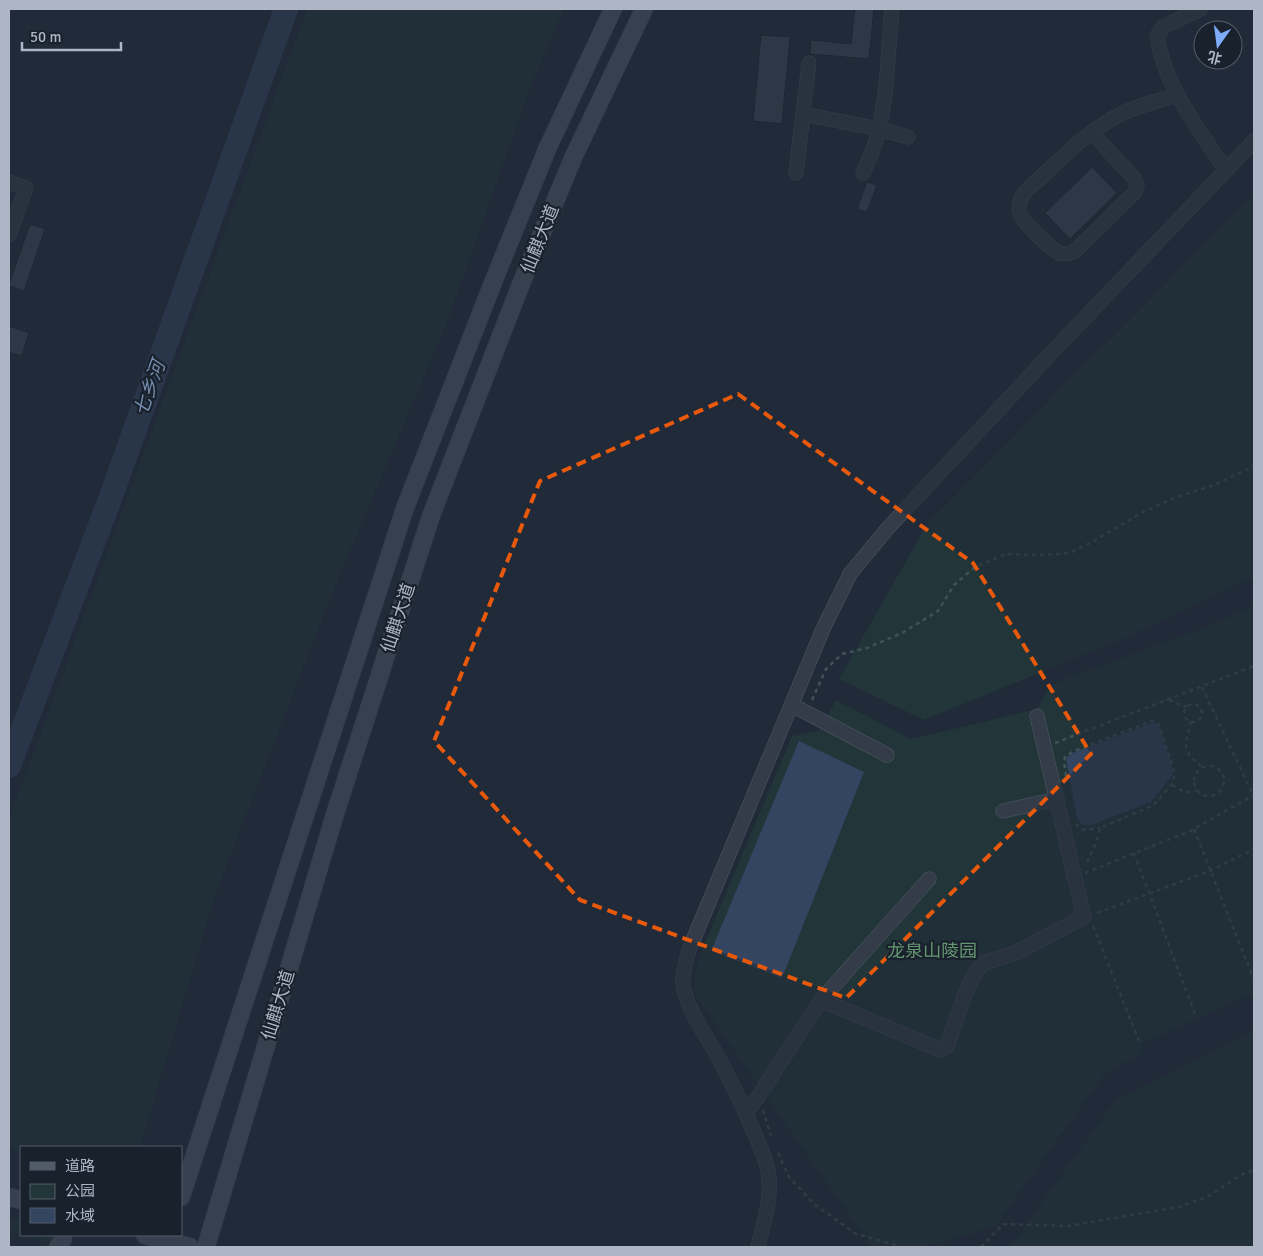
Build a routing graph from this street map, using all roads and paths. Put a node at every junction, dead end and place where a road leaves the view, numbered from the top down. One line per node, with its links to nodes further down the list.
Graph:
1 (613, 9): 53 (main road, 仙麒大道)
2 (644, 9): 57 (main road, 仙麒大道)
3 (892, 9): 8 (street)
4 (1200, 9): 6 (street)
5 (809, 63): 7 (street)
6 (1177, 95): 9 (street); 12 (street)
7 (803, 114): 8 (street); 13 (street)
8 (879, 129): 10 (street); 14 (street)
9 (1092, 133): 9 (street)
10 (908, 137)
11 (1254, 141): 12 (street)
12 (1225, 169): 21 (street)
13 (796, 173)
14 (863, 173)
15 (9, 182): 16 (street)
16 (9, 235)
17 (1254, 466): 23 (path)
18 (1254, 666): 19 (path)
19 (1202, 687): 20 (path); 32 (path)
20 (1168, 700): 22 (path); 26 (path)
21 (792, 705): 23 (street); 49 (street)
22 (1186, 707): 25 (path); 25 (path)
23 (806, 713): 27 (street)
24 (1037, 716): 26 (street)
25 (1191, 721): 28 (path)
26 (1045, 747): 33 (street)
27 (887, 755)
28 (1202, 767): 31 (path); 31 (path)
29 (1067, 782): 30 (path)
30 (1172, 784): 31 (path); 36 (path)
31 (1196, 790)
32 (1254, 796): 37 (path)
33 (1057, 799): 34 (street); 43 (street)
34 (1003, 811)
35 (1074, 822): 36 (path)
36 (1100, 828): 39 (path)
37 (1194, 828): 39 (path); 40 (path)
38 (1254, 849): 40 (path)
39 (1134, 853): 42 (path)
40 (1210, 871): 42 (path); 44 (path)
41 (929, 879): 45 (street)
42 (1150, 894): 43 (path); 46 (path)
43 (1086, 916): 45 (street); 47 (path)
44 (1254, 980)
45 (821, 1000): 48 (street)
46 (1195, 1014)
47 (1139, 1041)
48 (758, 1097): 49 (street); 50 (path)
49 (746, 1112): 58 (street)
50 (772, 1138)
51 (775, 1146): 59 (path)
52 (1254, 1170): 60 (path)
53 (182, 1194)
54 (149, 1236): 55 (main road)
55 (167, 1241): 56 (main road)
56 (190, 1247)
57 (206, 1247)
58 (758, 1247)
59 (903, 1247)
60 (981, 1247)

